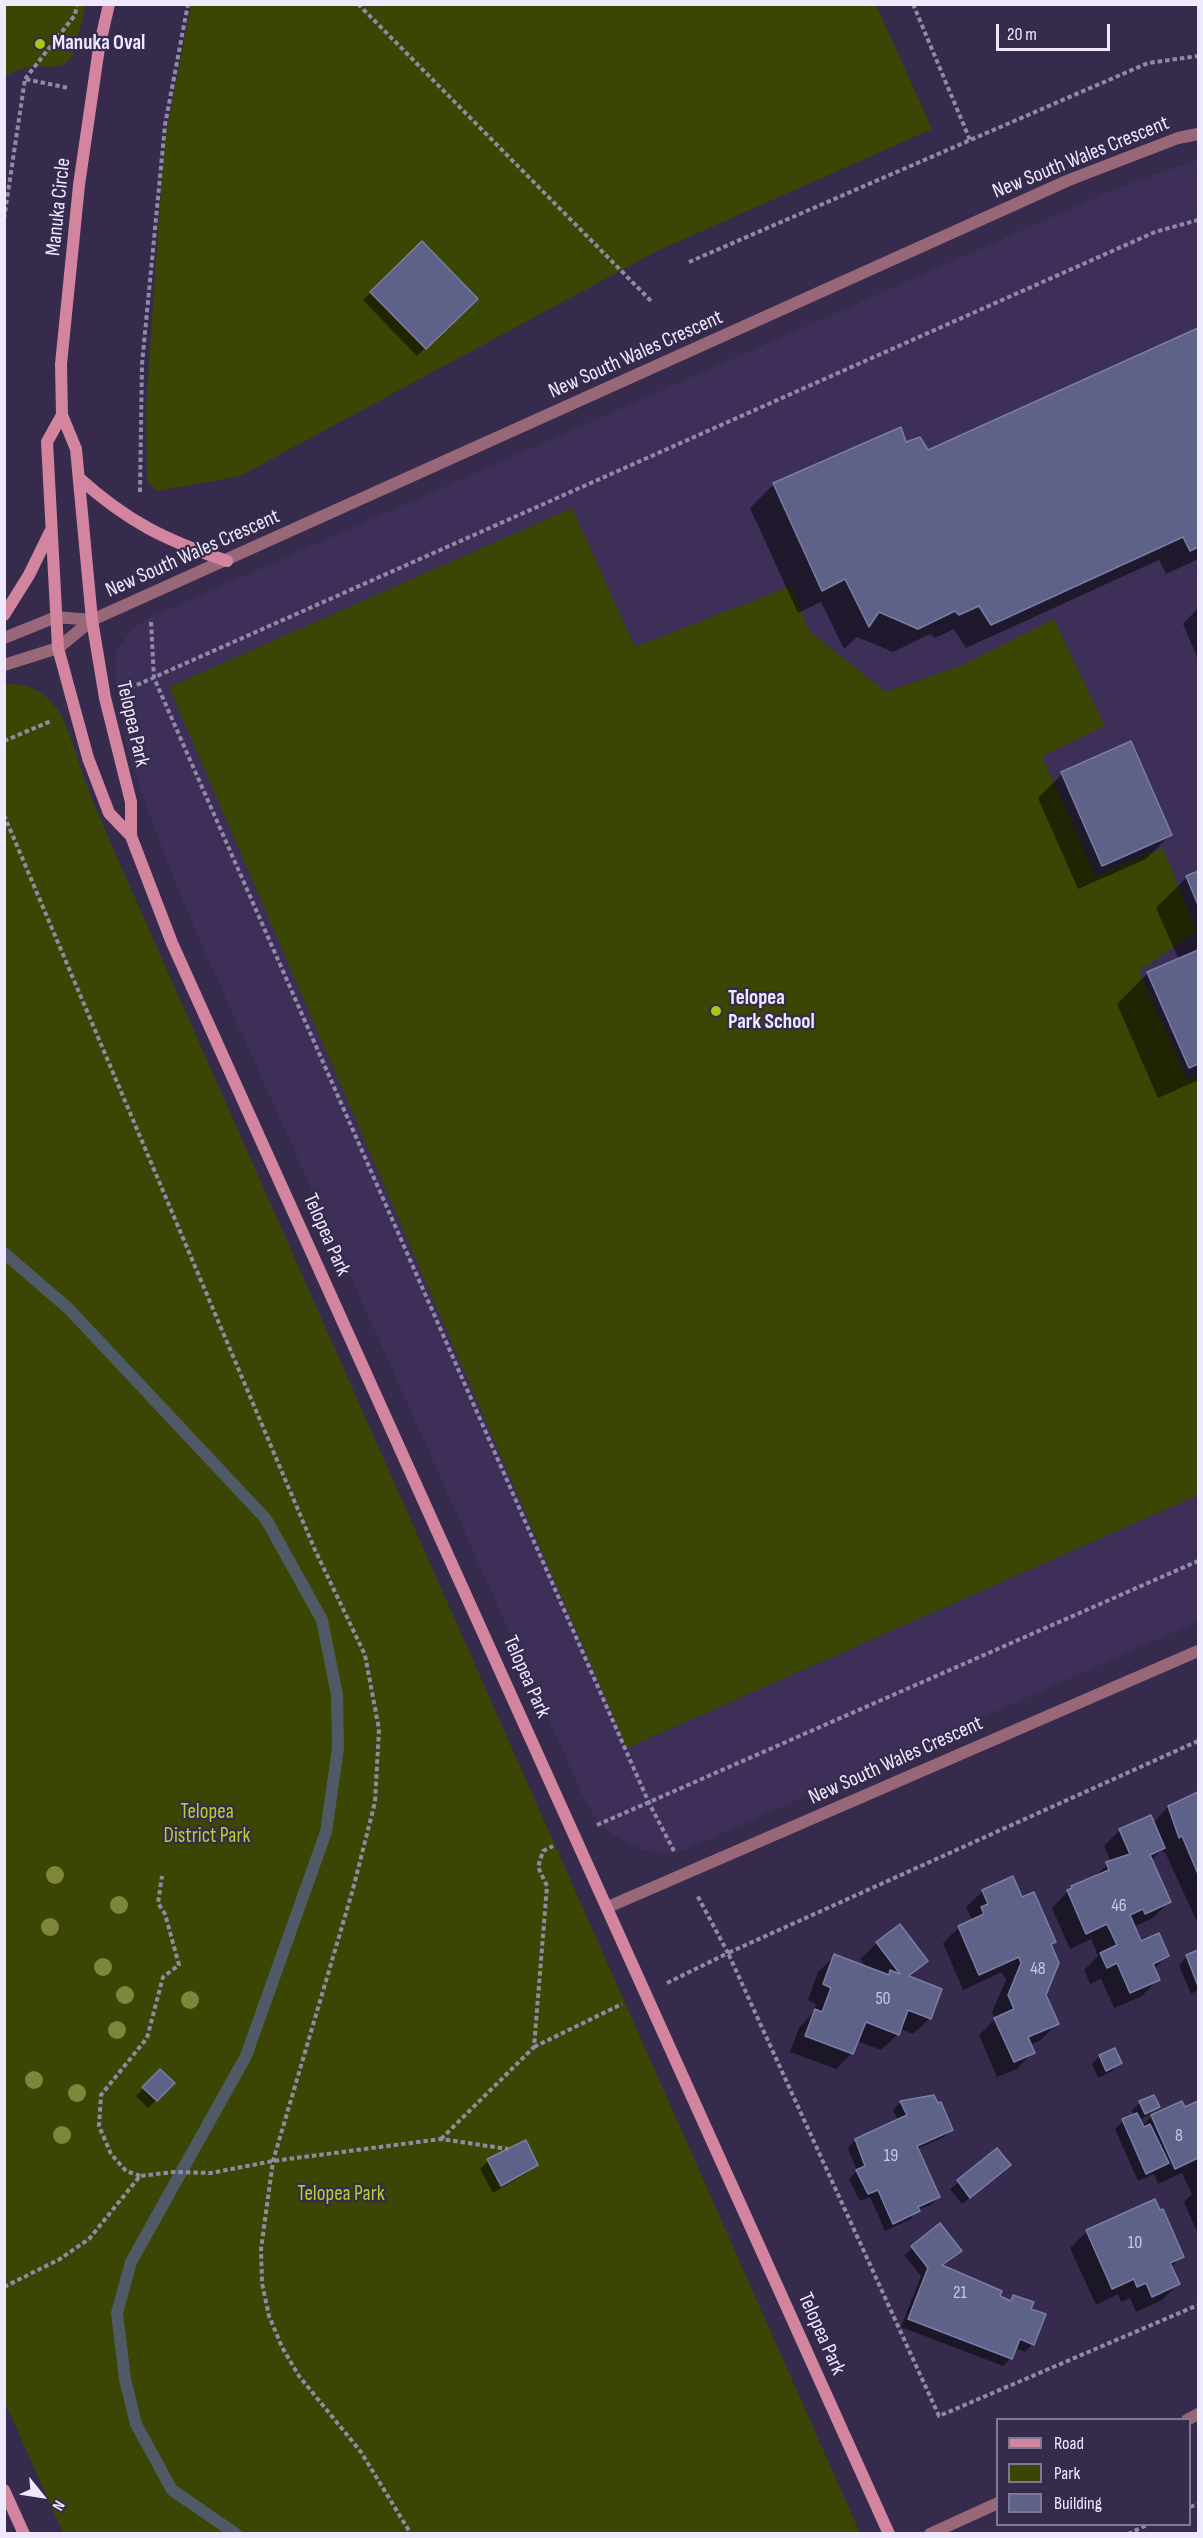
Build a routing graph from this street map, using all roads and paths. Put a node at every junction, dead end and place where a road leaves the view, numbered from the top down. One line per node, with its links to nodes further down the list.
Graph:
1 (77, 4): 7 (path)
2 (110, 4): 8 (street, Manuka Circle)
3 (188, 4): 17 (path)
4 (358, 4): 14 (path)
5 (913, 4): 10 (path)
6 (1198, 56): 10 (path)
7 (25, 80): 8 (path); 11 (path)
8 (93, 92): 15 (street, Manuka Circle)
9 (1198, 134): 19 (street, New South Wales Crescent)
10 (970, 140): 13 (path)
11 (4, 219)
12 (1198, 220): 27 (path)
13 (689, 262)
14 (652, 303)
15 (62, 415): 16 (street, Manuka Circle); 18 (street)
16 (79, 478): 17 (street); 23 (street, Manuka Circle)
17 (139, 525): 19 (street)
18 (50, 531): 21 (street); 22 (street)
19 (227, 561): 20 (street, New South Wales Crescent)
20 (149, 596): 23 (street, New South Wales Crescent); 27 (path)
21 (4, 615)
22 (56, 617): 23 (street, New South Wales Crescent); 24 (street, New South Wales Crescent); 25 (street)
23 (92, 620): 25 (street, New South Wales Crescent); 29 (street, Telopea Park)
24 (4, 638)
25 (58, 648): 26 (street, New South Wales Crescent); 29 (street, Telopea Park)
26 (4, 666)
27 (154, 678): 33 (path)
28 (4, 815): 41 (path)
29 (131, 836): 34 (street, Telopea Park)
30 (1198, 1561): 33 (path)
31 (1198, 1650): 35 (street, New South Wales Crescent)
32 (1198, 1741): 38 (path)
33 (649, 1803): 34 (path); 35 (path)
34 (576, 1834): 37 (street, Telopea Park); 39 (path)
35 (686, 1874): 37 (street, New South Wales Crescent); 38 (path)
36 (162, 1876): 42 (path)
37 (608, 1907): 50 (street, Telopea Park)
38 (728, 1953): 44 (path)
39 (441, 2139): 40 (path); 41 (path)
40 (508, 2149)
41 (273, 2161): 42 (path); 49 (path)
42 (140, 2176): 43 (path)
43 (4, 2287)
44 (1198, 2305)
45 (4, 2490): 48 (street)
46 (996, 2505): 51 (street)
47 (1145, 2526): 52 (path)
48 (24, 2534)
49 (411, 2534)
50 (889, 2534)
51 (930, 2534)
52 (1128, 2534)

